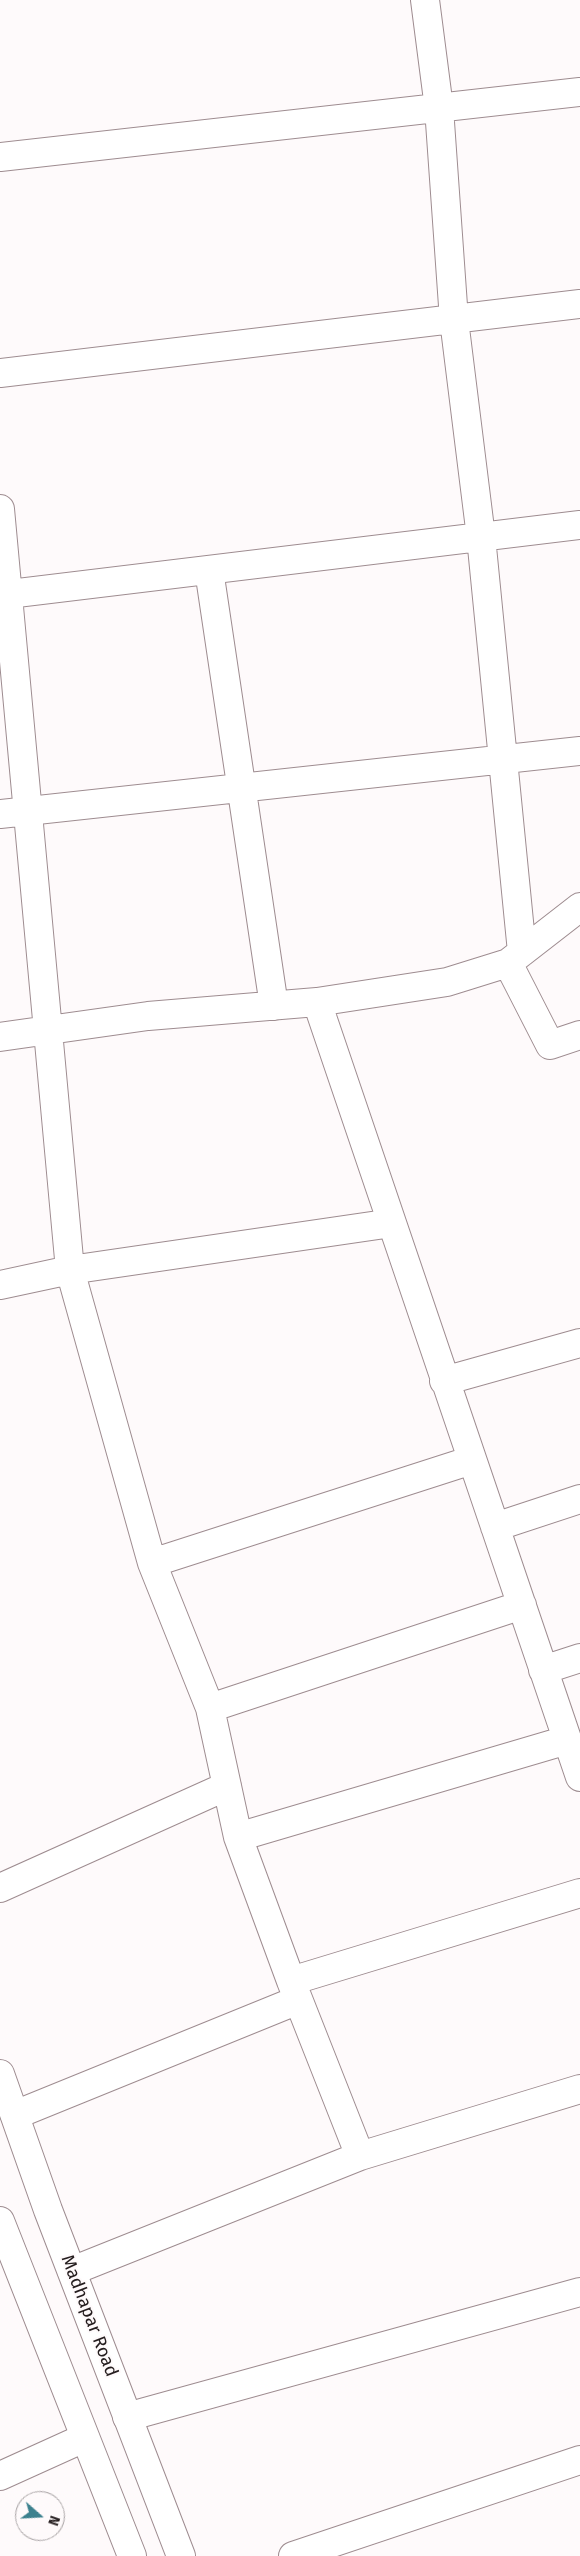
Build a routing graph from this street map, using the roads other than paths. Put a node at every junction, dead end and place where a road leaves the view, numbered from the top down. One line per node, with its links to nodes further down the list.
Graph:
1 (425, 0): 3 (street)
2 (580, 92): 3 (street)
3 (439, 108): 4 (street); 6 (street)
4 (0, 157)
5 (580, 304): 6 (street)
6 (454, 320): 7 (street); 10 (street)
7 (0, 373)
8 (0, 509): 12 (street)
9 (580, 525): 10 (street)
10 (481, 537): 11 (street); 14 (street)
11 (209, 570): 12 (street); 15 (street)
12 (4, 595): 16 (street)
13 (580, 751): 14 (street)
14 (502, 759): 15 (street); 19 (street)
15 (241, 788): 16 (street); 21 (street)
16 (28, 811): 17 (street); 22 (street)
17 (0, 814)
18 (580, 907): 19 (street)
19 (515, 958): 20 (street); 23 (street)
20 (317, 1002): 21 (street); 25 (street)
21 (274, 1006): 22 (street)
22 (48, 1030): 24 (street); 26 (street)
23 (580, 1035)
24 (0, 1037)
25 (392, 1223): 26 (street); 29 (street)
26 (70, 1270): 27 (street); 33 (street)
27 (0, 1285)
28 (580, 1343): 29 (street)
29 (444, 1381): 30 (street)
30 (472, 1460): 32 (street); 33 (street)
31 (580, 1499): 32 (street)
32 (495, 1527): 34 (street)
33 (152, 1563): 37 (street)
34 (522, 1605): 36 (street); 37 (street)
35 (580, 1658): 36 (street)
36 (543, 1670): 38 (street)
37 (210, 1708): 40 (street)
38 (567, 1740): 39 (street); 41 (street)
39 (580, 1777)
40 (228, 1786): 41 (street); 42 (street)
41 (238, 1837): 44 (street)
42 (0, 1888)
43 (580, 1893): 44 (street)
44 (294, 1990): 47 (street); 48 (street)
45 (0, 2074): 47 (street, Madhapar Road)
46 (580, 2089): 48 (street)
47 (15, 2115): 50 (street, Madhapar Road)
48 (360, 2156): 50 (street)
49 (1, 2225): 53 (street)
50 (72, 2271): 52 (street, Madhapar Road)
51 (580, 2292): 52 (street)
52 (127, 2417): 57 (street, Madhapar Road)
53 (84, 2438): 55 (street); 56 (street)
54 (580, 2460): 58 (street)
55 (0, 2476)
56 (132, 2556)
57 (181, 2556)
58 (293, 2556)

